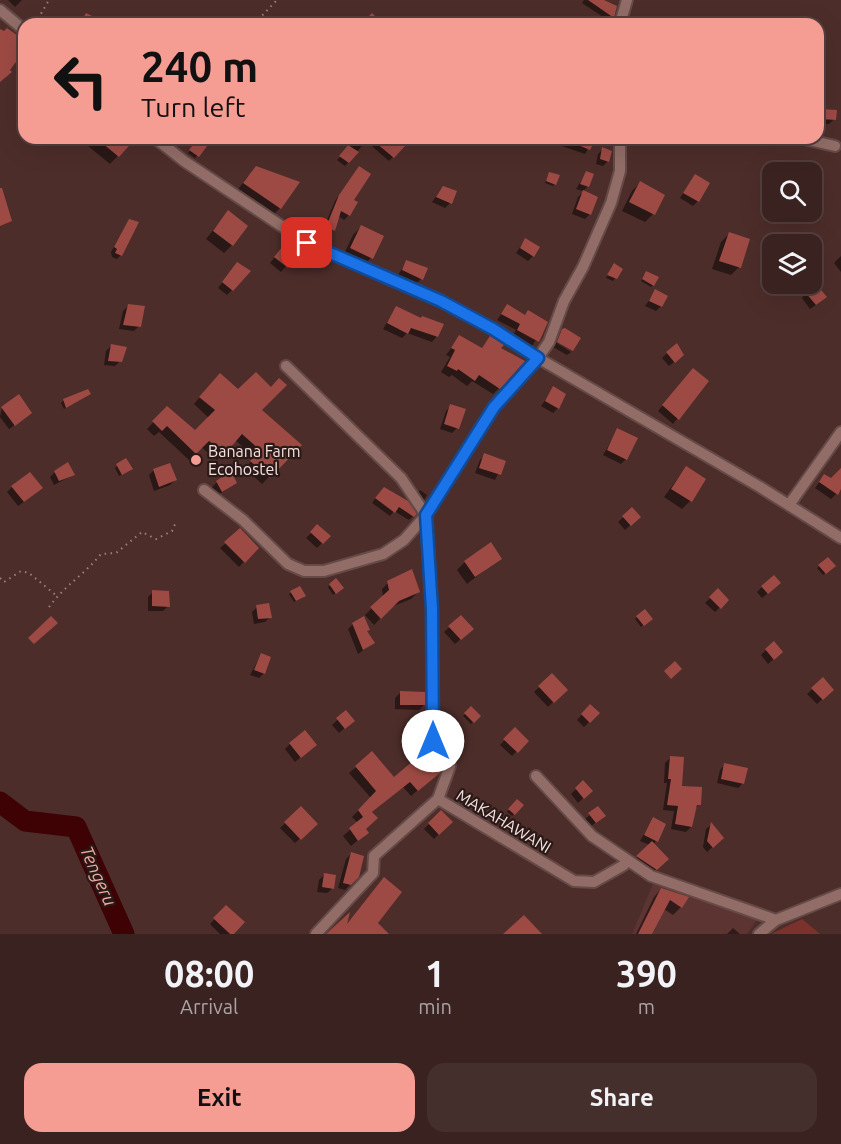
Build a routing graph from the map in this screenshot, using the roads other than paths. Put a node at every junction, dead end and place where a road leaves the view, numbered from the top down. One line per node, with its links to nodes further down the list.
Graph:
1 (627, 0): 3 (street)
2 (0, 10): 4 (street)
3 (622, 18)
4 (18, 25)
5 (824, 143): 8 (street)
6 (162, 144): 9 (street)
7 (620, 144): 9 (street)
8 (835, 146)
9 (538, 358): 13 (street); 14 (street)
10 (286, 366): 14 (street)
11 (841, 432): 13 (street)
12 (204, 490): 14 (street)
13 (789, 505): 15 (street)
14 (426, 515): 17 (street)
15 (841, 538)
16 (537, 776): 20 (street)
17 (438, 799): 18 (street, MAKAHAWANI); 21 (street, MAKAHAWANI)
18 (624, 865)
19 (840, 898): 20 (street)
20 (776, 920): 22 (street)
21 (316, 934)
22 (759, 934)

